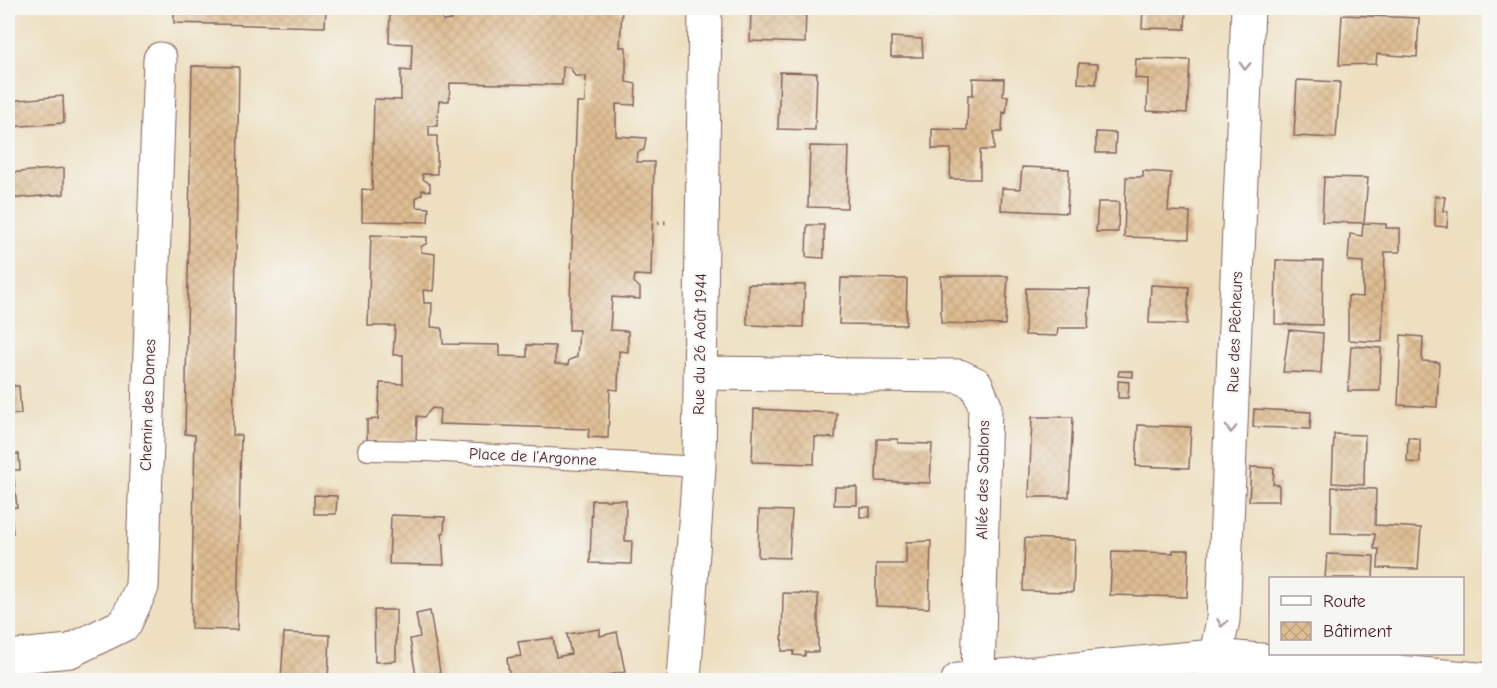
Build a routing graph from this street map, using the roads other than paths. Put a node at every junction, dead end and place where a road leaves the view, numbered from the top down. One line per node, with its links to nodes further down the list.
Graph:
1 (705, 8): 4 (street, Rue du 26 Août 1944)
2 (1248, 8): 8 (street, Rue des Pêcheurs, one-way to 8)
3 (160, 59): 7 (street, Chemin des Dames)
4 (699, 373): 6 (street, Rue du 26 Août 1944); 9 (street, Allée des Sablons)
5 (368, 450): 6 (lane, Place de l’Argonne)
6 (699, 467): 10 (street, Rue du 26 Août 1944)
7 (8, 657)
8 (1212, 668): 9 (street); 11 (street)
9 (967, 679)
10 (684, 681)
11 (1490, 681)

